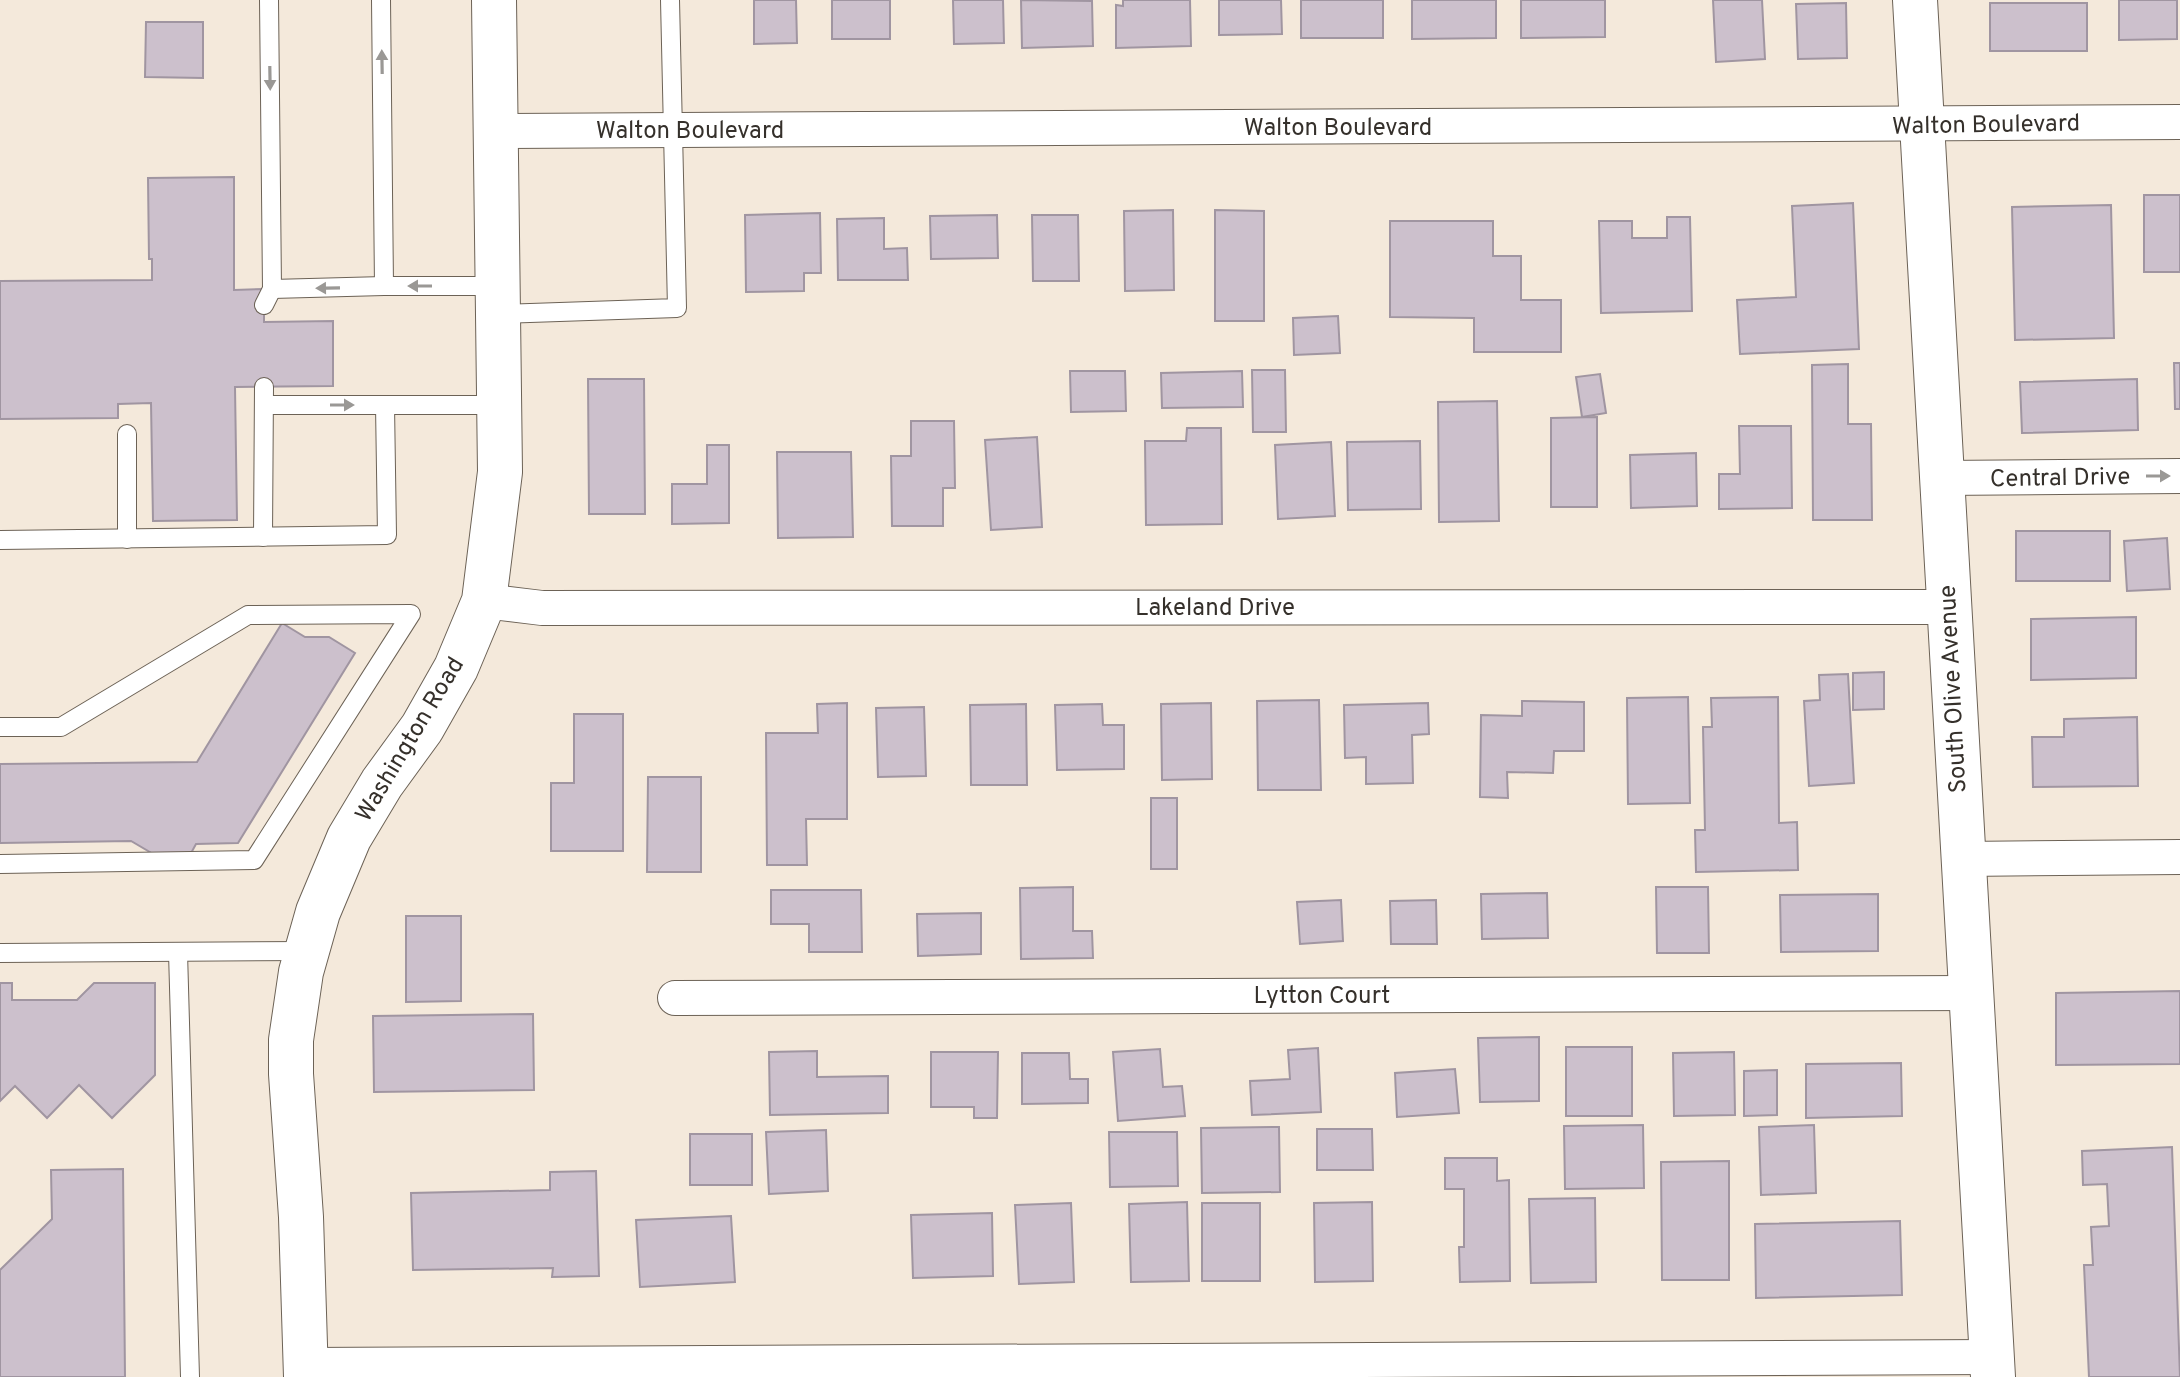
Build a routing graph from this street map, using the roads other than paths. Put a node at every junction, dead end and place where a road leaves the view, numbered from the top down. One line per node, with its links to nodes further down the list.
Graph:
1 (269, 0): 10 (lane)
2 (381, 0): 10 (lane, one-way to 2)
3 (494, 0): 9 (street, Washington Road)
4 (670, 0): 8 (lane)
5 (1915, 0): 7 (street, South Olive Avenue)
6 (2180, 122): 7 (street, Walton Boulevard)
7 (1922, 125): 8 (street, Walton Boulevard); 16 (street, South Olive Avenue)
8 (672, 130): 9 (street, Walton Boulevard); 11 (lane)
9 (495, 131): 11 (street, Washington Road)
10 (384, 286): 11 (lane, one-way to 10)
11 (498, 300): 13 (street, Washington Road)
12 (385, 405): 13 (lane); 17 (lane); 17 (lane, one-way to 12)
13 (499, 405): 20 (street, Washington Road)
14 (127, 434): 18 (lane)
15 (2180, 476): 16 (street, Central Drive, one-way to 15)
16 (1940, 478): 21 (street, South Olive Avenue)
17 (263, 537): 18 (lane)
18 (127, 539): 19 (lane)
19 (0, 540)
20 (484, 601): 21 (street, Lakeland Drive); 26 (street, Washington Road)
21 (1947, 607): 24 (street, South Olive Avenue)
22 (0, 727): 25 (lane)
23 (2180, 857): 24 (street)
24 (1962, 859): 29 (street, South Olive Avenue)
25 (0, 864)
26 (307, 951): 27 (lane); 33 (street, Washington Road)
27 (178, 952): 28 (lane); 34 (lane)
28 (0, 953)
29 (1970, 993): 30 (street, Lytton Court); 31 (street, South Olive Avenue)
30 (675, 998)
31 (1992, 1367): 32 (street)
32 (1353, 1368): 33 (street)
33 (306, 1371)
34 (190, 1377)

